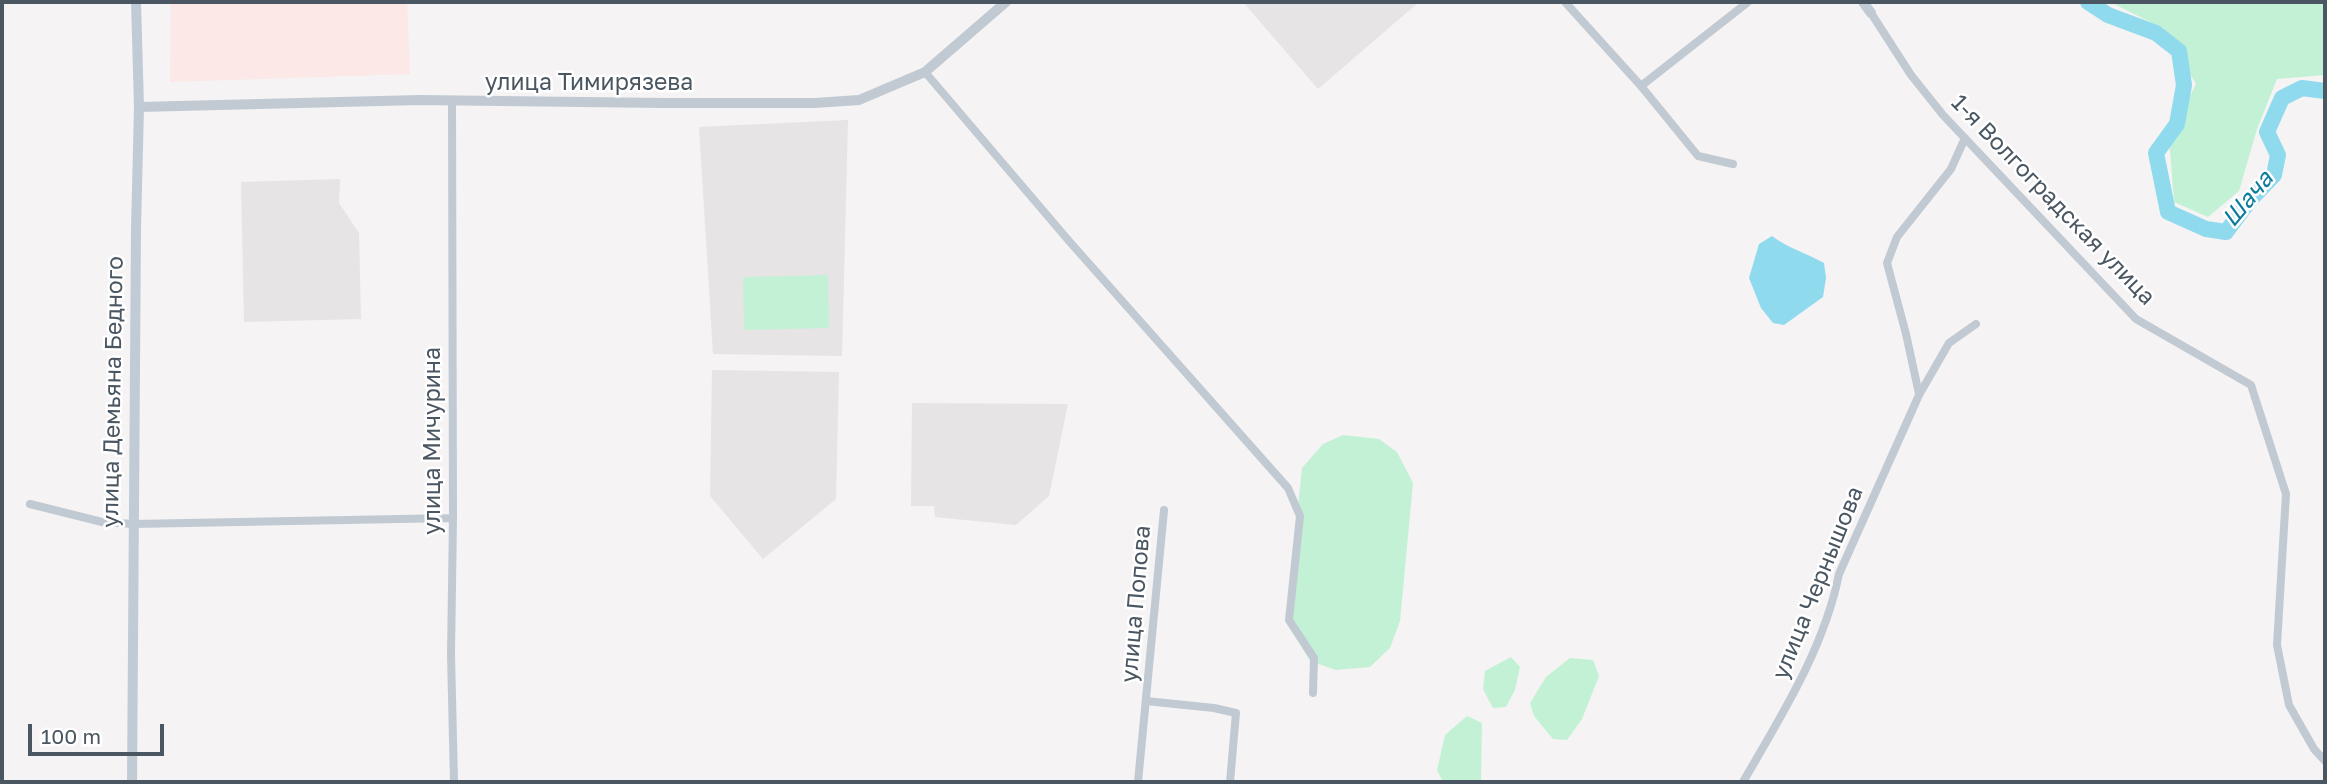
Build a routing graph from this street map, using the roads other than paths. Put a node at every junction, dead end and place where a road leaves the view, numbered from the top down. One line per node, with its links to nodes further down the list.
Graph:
1 (135, 2): 10 (main road, улица Демьяна Бедного)
2 (1006, 2): 7 (street, улица Тимирязева)
3 (1565, 2): 8 (street)
4 (1748, 2): 8 (street)
5 (1863, 2): 6 (street, 1-я Волгоградская улица)
6 (1871, 13): 11 (street, 1-я Волгоградская улица)
7 (925, 72): 9 (street, улица Тимирязева); 19 (street)
8 (1642, 86): 12 (street)
9 (453, 100): 10 (street, улица Тимирязева); 17 (street, улица Мичурина)
10 (139, 107): 18 (main road, улица Демьяна Бедного)
11 (1965, 138): 14 (street); 21 (street, 1-я Волгоградская улица)
12 (1733, 164)
13 (1976, 324): 14 (street, улица Чернышова)
14 (1919, 394): 26 (street, улица Чернышова)
15 (30, 504): 18 (street)
16 (1164, 510): 20 (street, улица Попова)
17 (453, 518): 18 (street); 23 (street, улица Мичурина)
18 (133, 524): 22 (main road, улица Демьяна Бедного)
19 (1313, 692)
20 (1146, 701): 24 (street, улица Попова); 25 (street, улица Попова)
21 (2325, 761)
22 (132, 782)
23 (454, 782)
24 (1138, 782)
25 (1230, 782)
26 (1743, 782)

